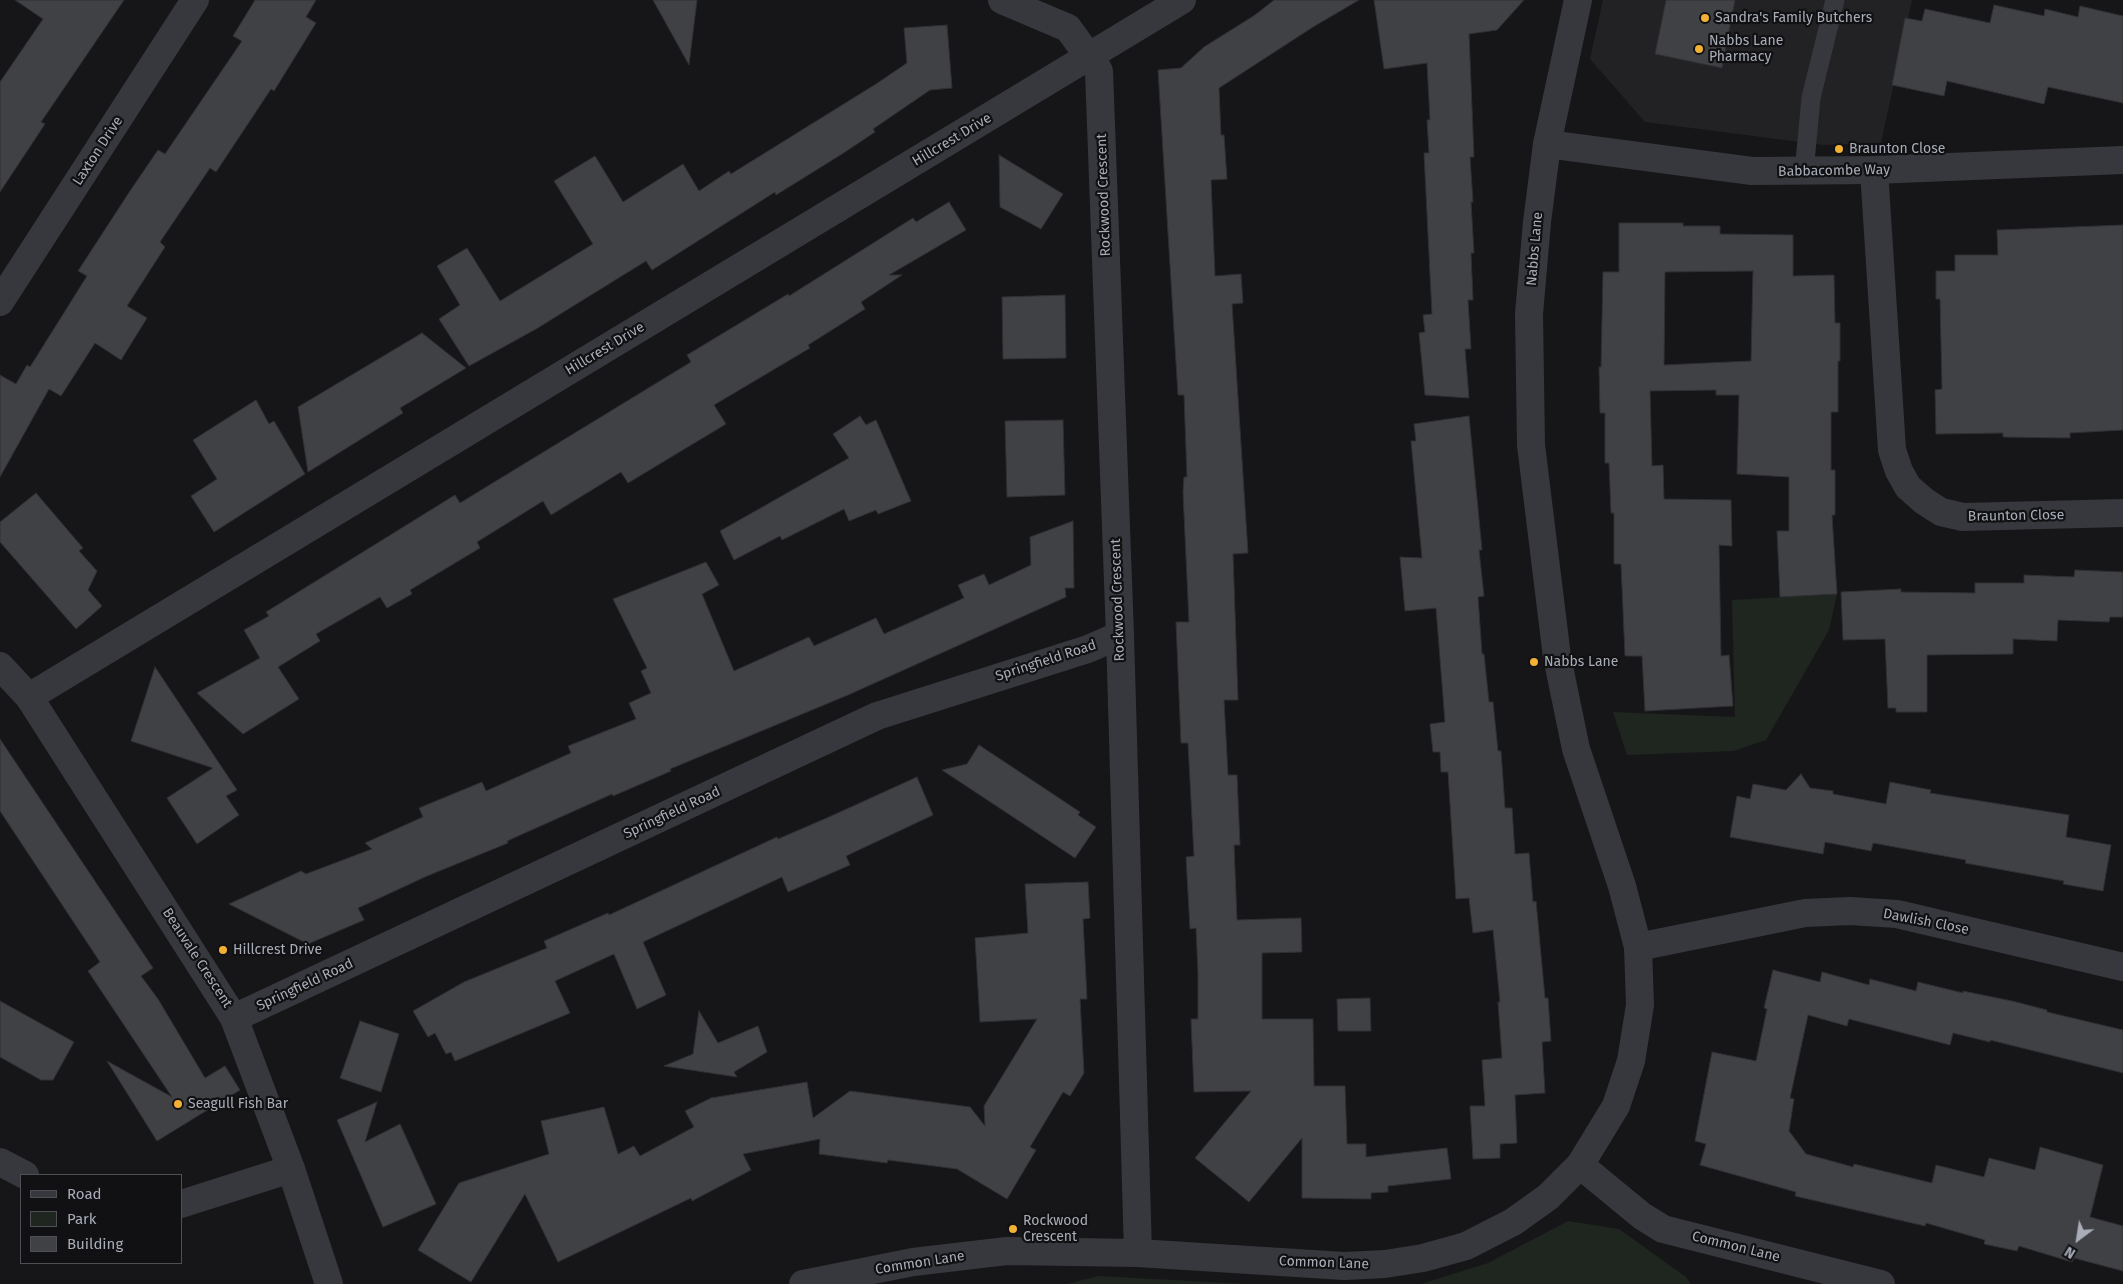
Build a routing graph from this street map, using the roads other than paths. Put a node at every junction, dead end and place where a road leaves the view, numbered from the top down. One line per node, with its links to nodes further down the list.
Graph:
1 (195, 0): 11 (street, Laxton Drive)
2 (1002, 0): 6 (street, Rockwood Crescent)
3 (1182, 0): 6 (street, Hillcrest Drive)
4 (1578, 0): 7 (street, Nabbs Lane)
5 (1835, 0): 10 (lane)
6 (1089, 57): 13 (street, Rockwood Crescent); 15 (street, Hillcrest Drive)
7 (1547, 144): 10 (street, Babbacombe Way); 16 (street, Nabbs Lane)
8 (2123, 160): 9 (street, Babbacombe Way)
9 (1874, 170): 10 (street, Babbacombe Way); 12 (street, Braunton Close)
10 (1804, 172)
11 (0, 302)
12 (2123, 513)
13 (1120, 635): 18 (street, Springfield Road); 24 (street, Rockwood Crescent)
14 (0, 666): 15 (street, Beauvale Crescent)
15 (29, 697): 18 (street, Beauvale Crescent)
16 (1638, 947): 17 (street, Dawlish Close); 20 (street, Nabbs Lane)
17 (2123, 967)
18 (234, 1018): 21 (street, Beauvale Crescent)
19 (0, 1162): 22 (street)
20 (1580, 1166): 24 (street, Common Lane); 27 (street, Common Lane)
21 (291, 1169): 23 (street); 25 (street, Beauvale Crescent)
22 (23, 1174)
23 (182, 1204)
24 (1138, 1253): 26 (street, Common Lane)
25 (329, 1284)
26 (802, 1284)
27 (1881, 1284)

